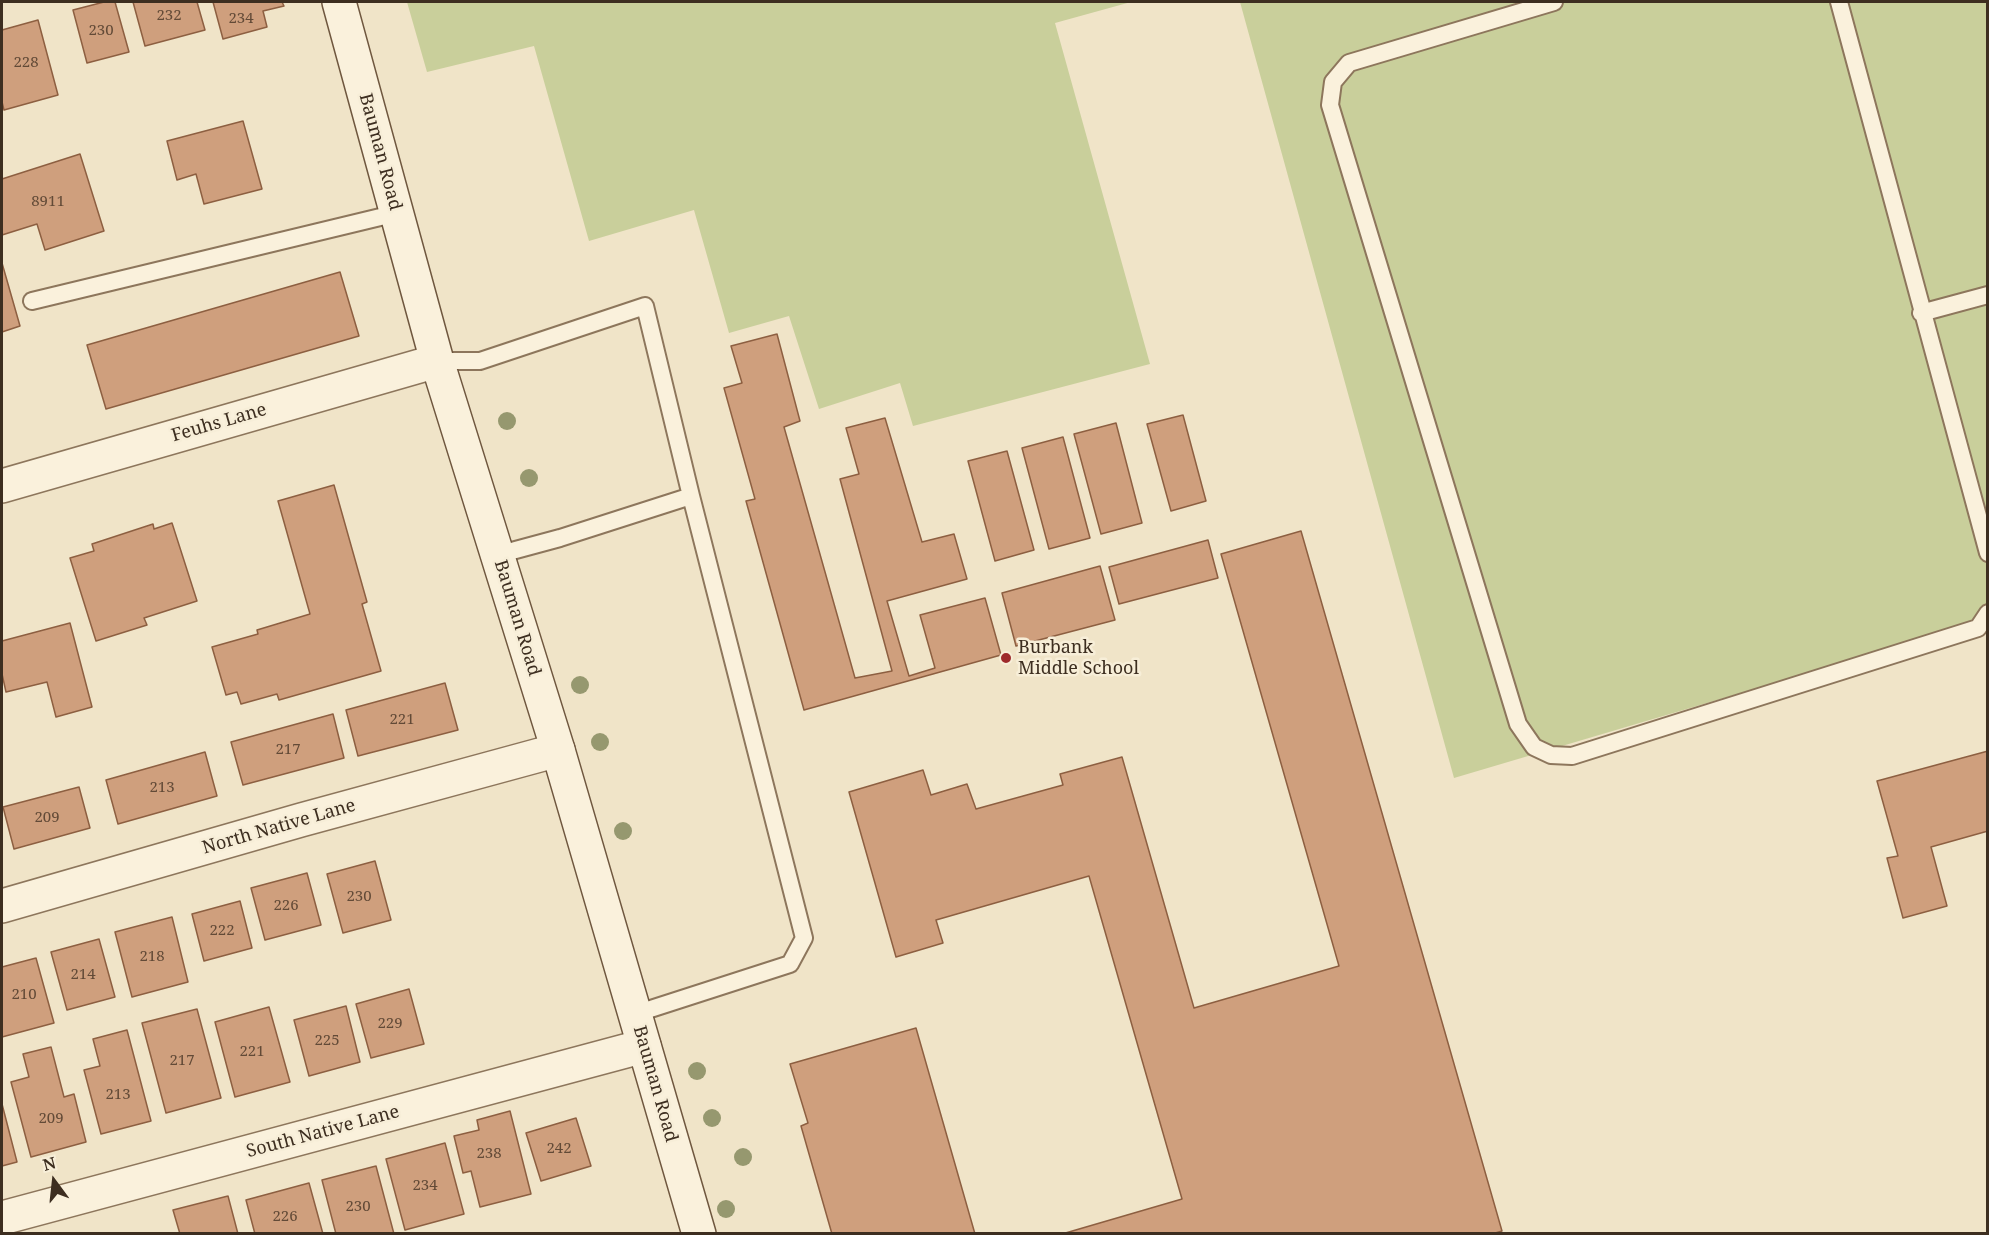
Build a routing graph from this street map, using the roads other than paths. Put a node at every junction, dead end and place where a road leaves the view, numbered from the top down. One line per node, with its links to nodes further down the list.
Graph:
1 (339, 2): 4 (street, Bauman Road)
2 (1554, 2): 13 (lane)
3 (1839, 2): 7 (lane)
4 (397, 213): 6 (lane); 8 (street, Bauman Road)
5 (1988, 295): 7 (lane)
6 (33, 301)
7 (1922, 313): 11 (lane)
8 (437, 361): 9 (street, Feuhs Lane); 10 (lane); 12 (street, Bauman Road)
9 (2, 486)
10 (691, 496): 12 (lane); 16 (lane)
11 (1988, 553)
12 (497, 555): 14 (street, Bauman Road)
13 (1988, 613)
14 (558, 750): 15 (street, North Native Lane); 16 (street, Bauman Road)
15 (2, 906)
16 (635, 1014): 17 (street, Bauman Road)
17 (644, 1046): 18 (street, South Native Lane); 19 (street, Bauman Road)
18 (2, 1218)
19 (699, 1233)

